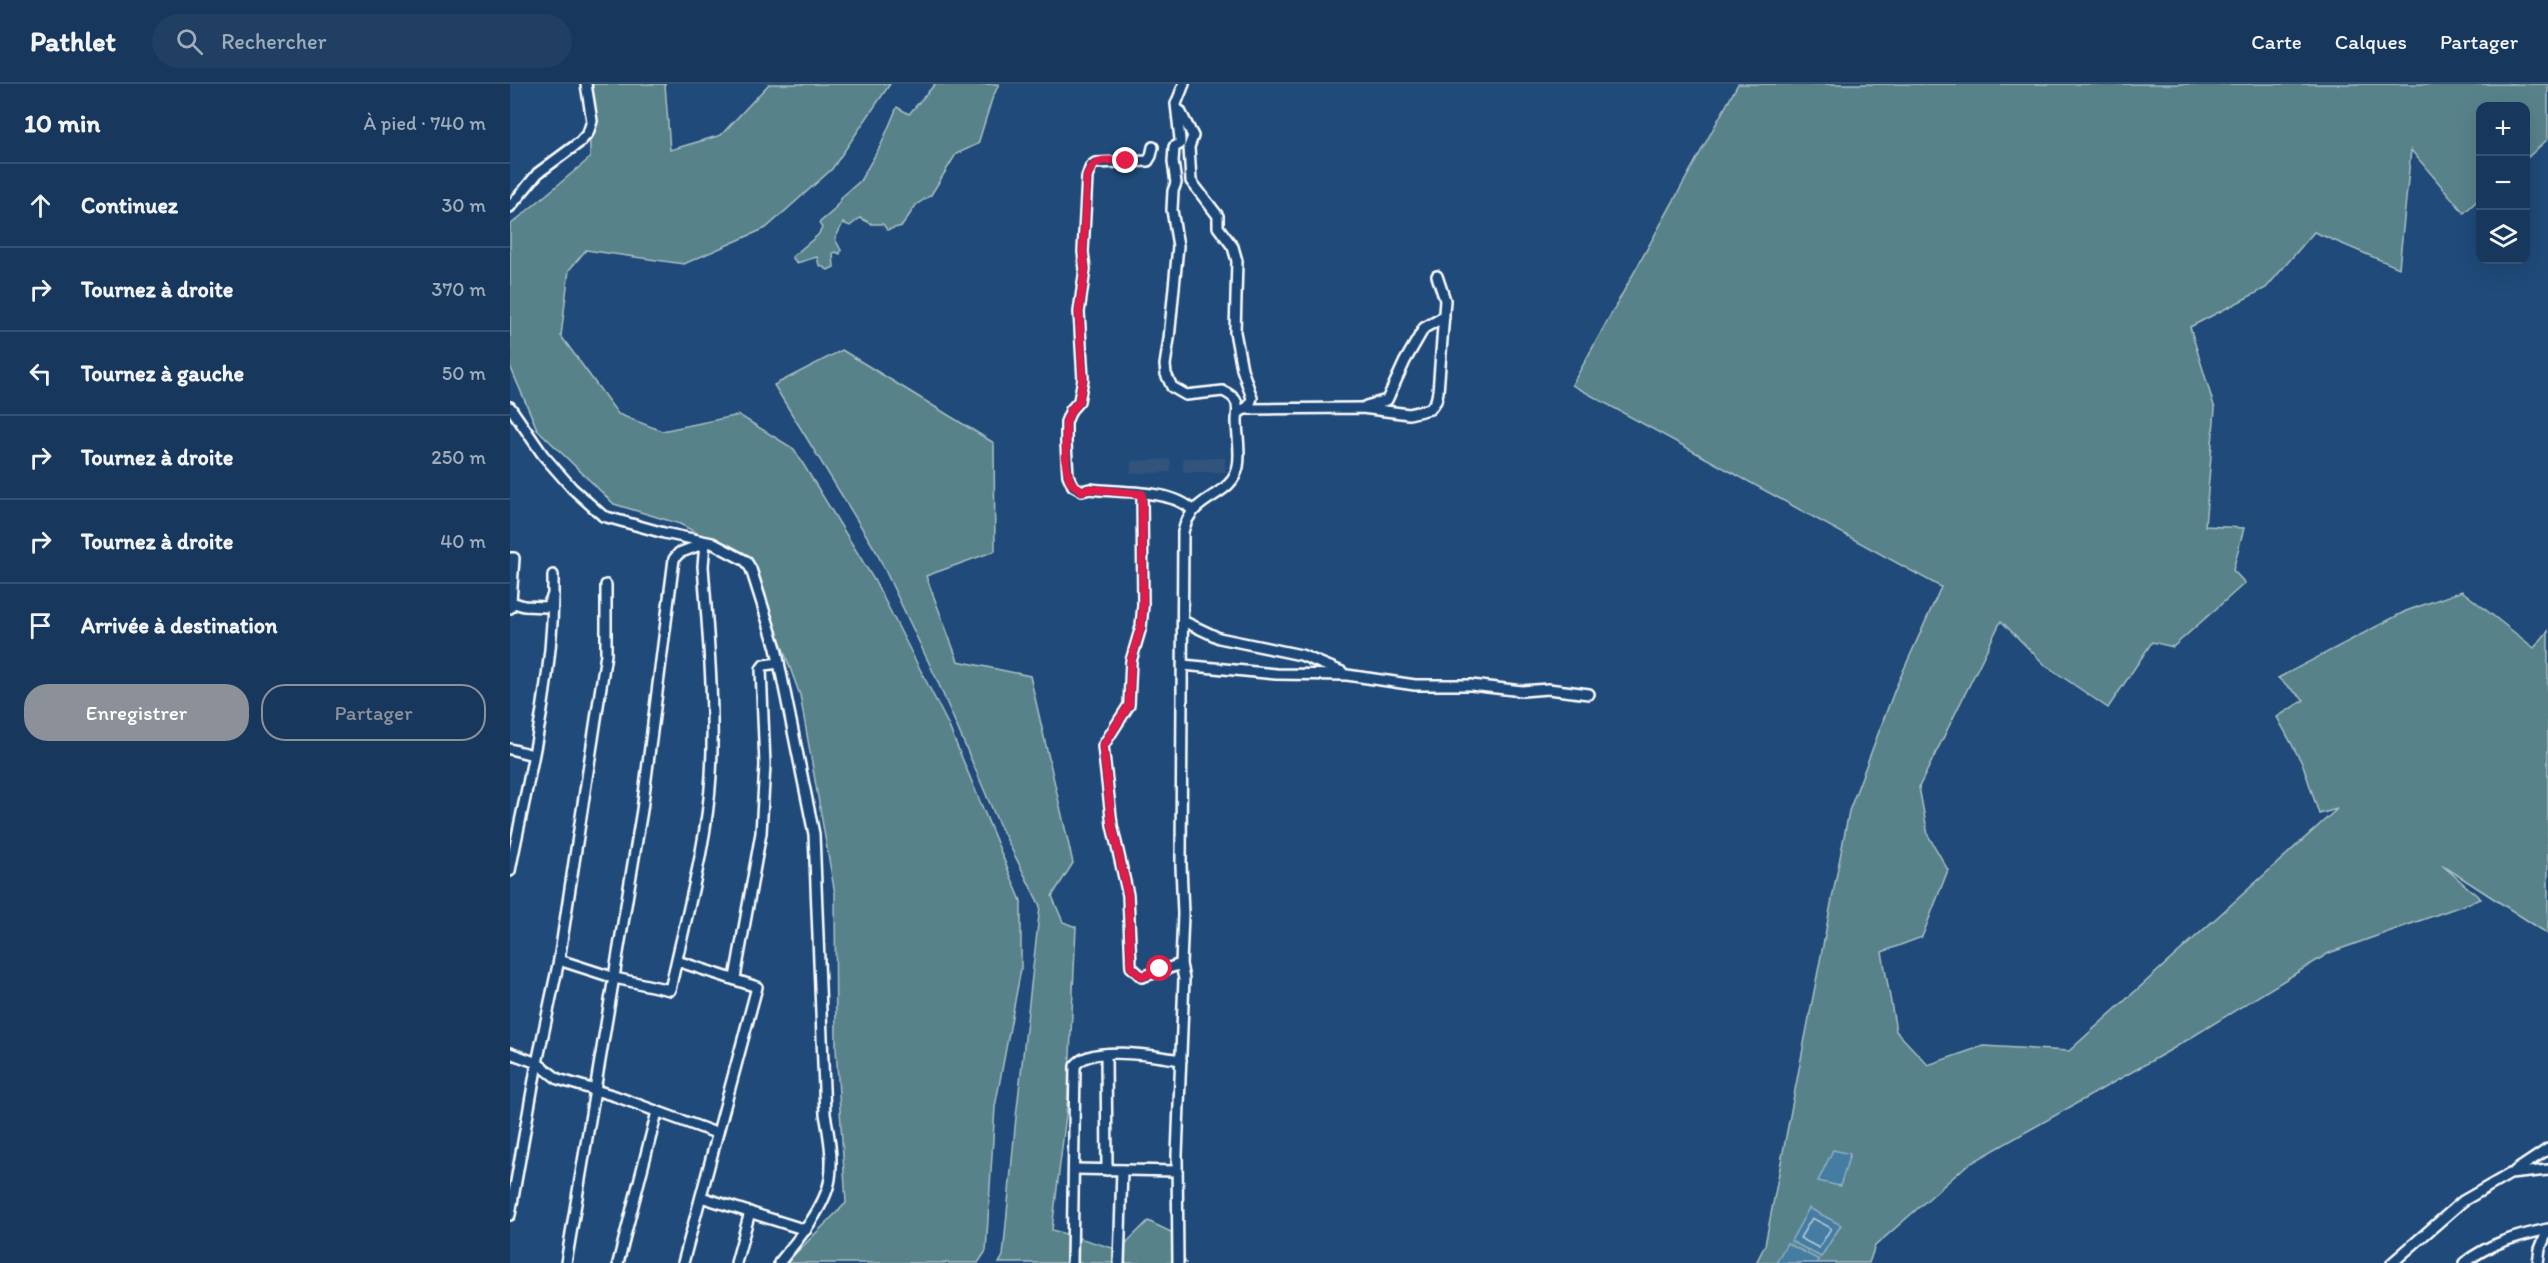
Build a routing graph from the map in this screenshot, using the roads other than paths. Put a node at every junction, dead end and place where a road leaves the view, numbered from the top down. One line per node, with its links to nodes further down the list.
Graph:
1 (586, 84): 5 (street)
2 (1184, 84): 3 (street)
3 (1176, 104): 10 (street); 10 (street)
4 (1153, 147): 11 (street)
5 (510, 207)
6 (1437, 276): 7 (street)
7 (1444, 316): 9 (street); 9 (street)
8 (510, 407): 13 (street)
9 (1362, 408): 10 (street)
10 (1242, 411): 12 (street)
11 (1142, 494): 12 (street); 30 (street)
12 (1192, 510): 20 (street)
13 (705, 543): 21 (street); 29 (street); 31 (street)
14 (510, 558): 18 (street)
15 (553, 575): 17 (street)
16 (606, 585): 28 (street)
17 (552, 595): 18 (street); 26 (street)
18 (511, 603): 19 (street)
19 (510, 609)
20 (1183, 621): 22 (street); 23 (street)
21 (779, 663): 32 (street); 51 (street)
22 (1183, 665): 23 (street); 30 (street)
23 (1347, 675): 24 (street)
24 (1589, 694)
25 (510, 748): 26 (street)
26 (533, 755): 27 (street)
27 (510, 871)
28 (560, 960): 31 (street); 36 (street)
29 (676, 961): 31 (street); 32 (street)
30 (1181, 964): 35 (street)
31 (615, 978): 37 (street)
32 (735, 978): 39 (street)
33 (510, 1053): 36 (street)
34 (1106, 1054): 35 (street); 41 (street); 42 (street)
35 (1181, 1060): 45 (street)
36 (537, 1063): 37 (street); 49 (street)
37 (596, 1091): 38 (street); 52 (street)
38 (657, 1112): 39 (street); 53 (street)
39 (716, 1133): 47 (street)
40 (2548, 1149): 46 (street)
41 (1075, 1169): 42 (street); 57 (street)
42 (1107, 1170): 43 (street)
43 (1122, 1170): 45 (street); 58 (street)
44 (2548, 1170): 46 (street)
45 (1177, 1171): 59 (street)
46 (2511, 1174): 60 (street)
47 (701, 1197): 48 (street); 54 (street)
48 (750, 1212): 51 (street); 55 (street)
49 (510, 1215)
50 (2548, 1229): 61 (street); 62 (street)
51 (806, 1230): 56 (street)
52 (566, 1263)
53 (618, 1263)
54 (683, 1263)
55 (736, 1263)
56 (779, 1263)
57 (1072, 1263)
58 (1119, 1263)
59 (1178, 1263)
60 (2392, 1263)
61 (2464, 1263)
62 (2538, 1263)

